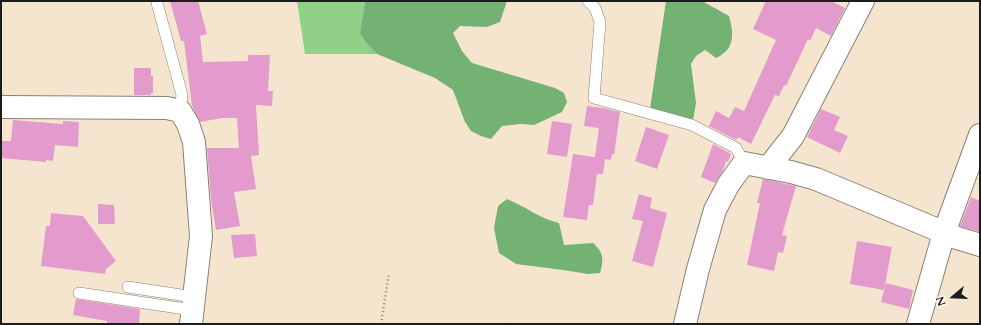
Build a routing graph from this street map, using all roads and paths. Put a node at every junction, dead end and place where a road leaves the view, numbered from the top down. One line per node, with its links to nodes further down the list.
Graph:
1 (588, 1): 7 (lane)
2 (863, 1): 8 (street)
3 (157, 2): 5 (lane)
4 (1, 107): 5 (street)
5 (180, 111): 14 (street)
6 (980, 135): 9 (street)
7 (744, 163): 8 (street); 16 (street)
8 (768, 168): 9 (street)
9 (944, 233): 10 (street); 17 (street)
10 (980, 245)
11 (389, 273): 15 (path)
12 (128, 287): 14 (lane)
13 (79, 292): 14 (lane)
14 (192, 310)
15 (380, 324)
16 (685, 324)
17 (918, 324)

